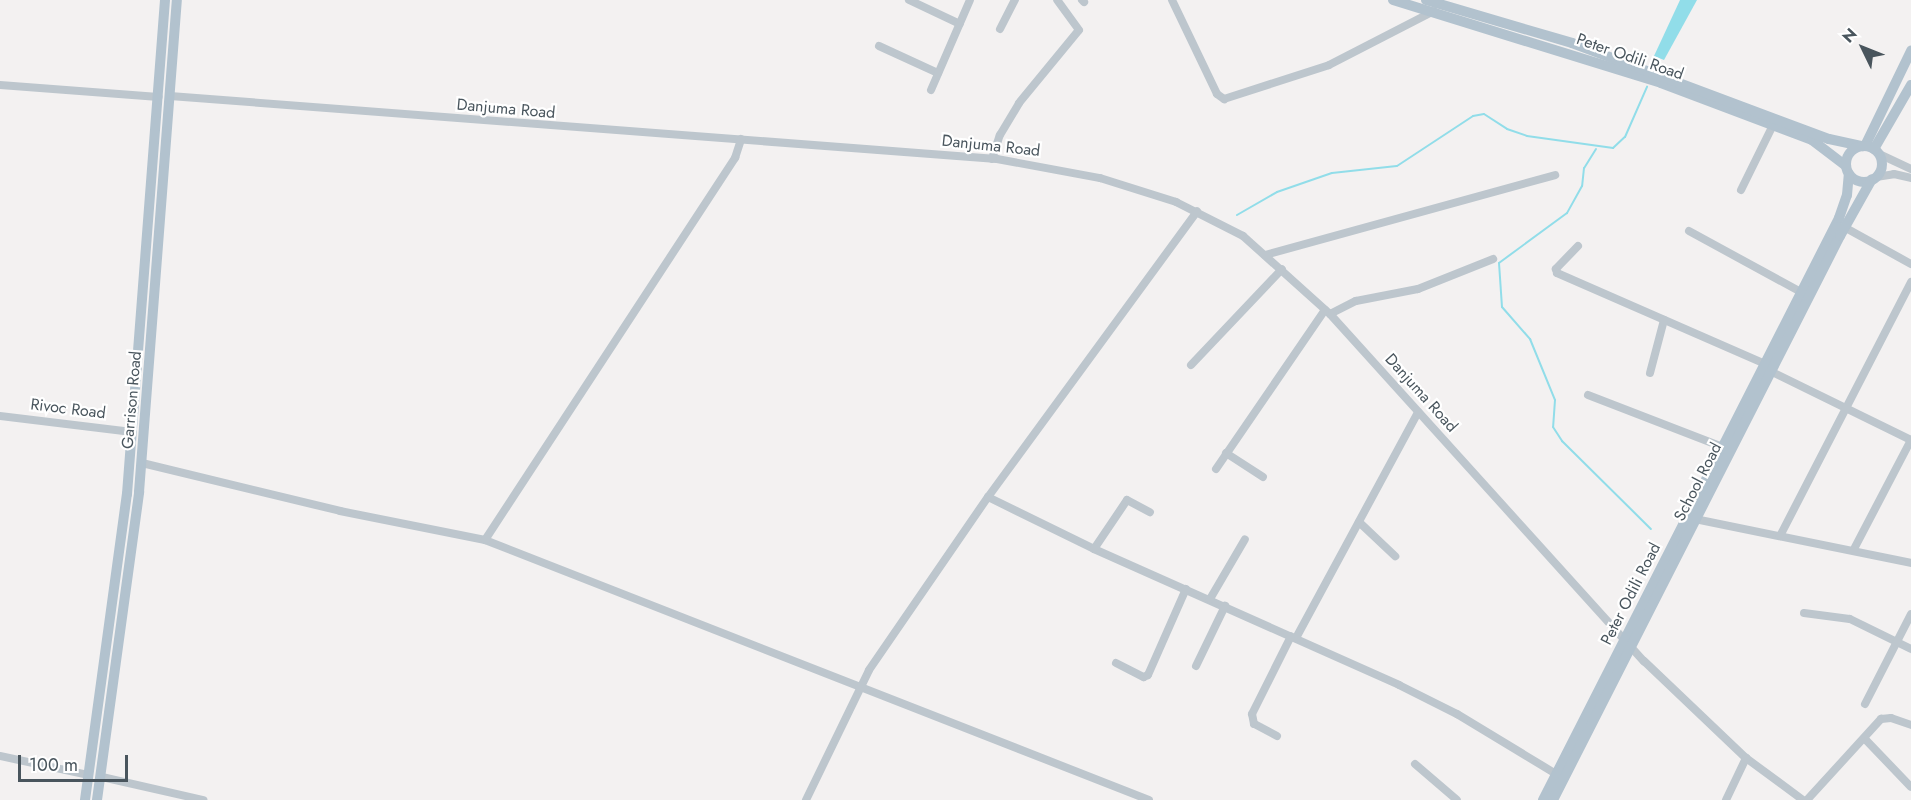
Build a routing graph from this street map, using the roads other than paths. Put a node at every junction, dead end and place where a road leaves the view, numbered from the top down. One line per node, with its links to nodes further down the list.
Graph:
1 (165, 0): 19 (main road, Garrison Road)
2 (177, 0): 19 (main road, Garrison Road)
3 (909, 0): 11 (street)
4 (970, 0): 11 (street)
5 (1015, 0): 12 (street)
6 (1057, 0): 23 (street)
7 (1173, 0): 10 (street)
8 (1393, 0): 10 (main road, Peter Odili Road)
9 (1426, 0): 10 (main road, Peter Odili Road)
10 (1439, 5): 20 (main road, Peter Odili Road); 22 (main road, Peter Odili Road)
11 (960, 24): 15 (street)
12 (1000, 29)
13 (879, 46): 15 (street)
14 (1911, 51): 22 (main road)
15 (938, 73): 18 (street)
16 (0, 85): 19 (street, Danjuma Road)
17 (1911, 85): 22 (main road)
18 (931, 90)
19 (164, 96): 21 (street, Danjuma Road); 49 (main road, Garrison Road); 53 (main road, Garrison Road)
20 (1773, 125): 24 (main road, Peter Odili Road); 29 (street)
21 (741, 139): 23 (street, Danjuma Road); 62 (street)
22 (1870, 149): 24 (main road); 25 (street); 27 (main road)
23 (992, 159): 30 (street, Danjuma Road)
24 (1847, 170): 27 (main road); 39 (main road, Peter Odili Road)
25 (1911, 170)
26 (1555, 175): 34 (street)
27 (1874, 178): 28 (street); 31 (main road, School Road)
28 (1911, 178)
29 (1741, 190)
30 (1197, 211): 34 (street, Danjuma Road); 56 (street)
31 (1844, 227): 36 (street); 43 (main road, School Road)
32 (1689, 231): 39 (street)
33 (1578, 246): 41 (street)
34 (1265, 255): 37 (street, Danjuma Road)
35 (1493, 259): 40 (street)
36 (1911, 264)
37 (1282, 269): 40 (street, Danjuma Road); 42 (street)
38 (1911, 282): 46 (street)
39 (1801, 292): 43 (main road, Peter Odili Road)
40 (1327, 312): 47 (street, Danjuma Road); 52 (street)
41 (1664, 320): 43 (street); 44 (street)
42 (1191, 365)
43 (1766, 367): 46 (street); 51 (main road, Peter Odili Road); 58 (main road, School Road)
44 (1650, 373)
45 (1588, 395): 51 (street)
46 (1846, 407): 50 (street); 60 (street)
47 (1418, 412): 59 (street); 74 (street, Danjuma Road)
48 (0, 416): 49 (street, Rivoc Road)
49 (132, 432): 87 (main road, Garrison Road)
50 (1911, 440): 64 (street)
51 (1722, 447): 74 (main road, Peter Odili Road)
52 (1226, 453): 54 (street); 55 (street)
53 (142, 464): 62 (street); 88 (main road, Garrison Road)
54 (1216, 468)
55 (1263, 477)
56 (988, 497): 63 (street); 78 (street)
57 (1150, 512): 63 (street)
58 (1695, 519): 60 (street); 74 (main road, School Road)
59 (1359, 522): 65 (street); 72 (street)
60 (1780, 537): 64 (street)
61 (1245, 539): 68 (street)
62 (485, 540): 78 (street)
63 (1094, 549): 67 (street)
64 (1854, 549): 66 (street)
65 (1395, 556)
66 (1911, 563)
67 (1186, 589): 68 (street); 76 (street)
68 (1210, 599): 69 (street)
69 (1226, 606): 72 (street); 77 (street)
70 (1804, 613): 73 (street)
71 (1911, 614): 73 (street)
72 (1293, 637): 81 (street); 86 (street)
73 (1897, 640): 75 (street); 79 (street)
74 (1628, 641): 84 (street, Danjuma Road); 86 (main road, Peter Odili Road); 97 (main road, School Road)
75 (1911, 649)
76 (1116, 663)
77 (1197, 666)
78 (859, 686): 93 (street); 94 (street)
79 (1865, 704)
80 (1911, 725): 82 (street)
81 (1277, 736)
82 (1865, 739): 89 (street); 99 (street)
83 (0, 756): 87 (street)
84 (1746, 758): 98 (street); 99 (street, Danjuma Road)
85 (1414, 764): 95 (street)
86 (1556, 774): 96 (main road, Peter Odili Road)
87 (89, 775): 90 (main road, Garrison Road)
88 (102, 777): 91 (main road, Garrison Road); 92 (street)
89 (1911, 787)
90 (85, 800)
91 (97, 800)
92 (203, 800)
93 (806, 800)
94 (1149, 800)
95 (1457, 800)
96 (1544, 800)
97 (1553, 800)
98 (1726, 800)
99 (1805, 800)

